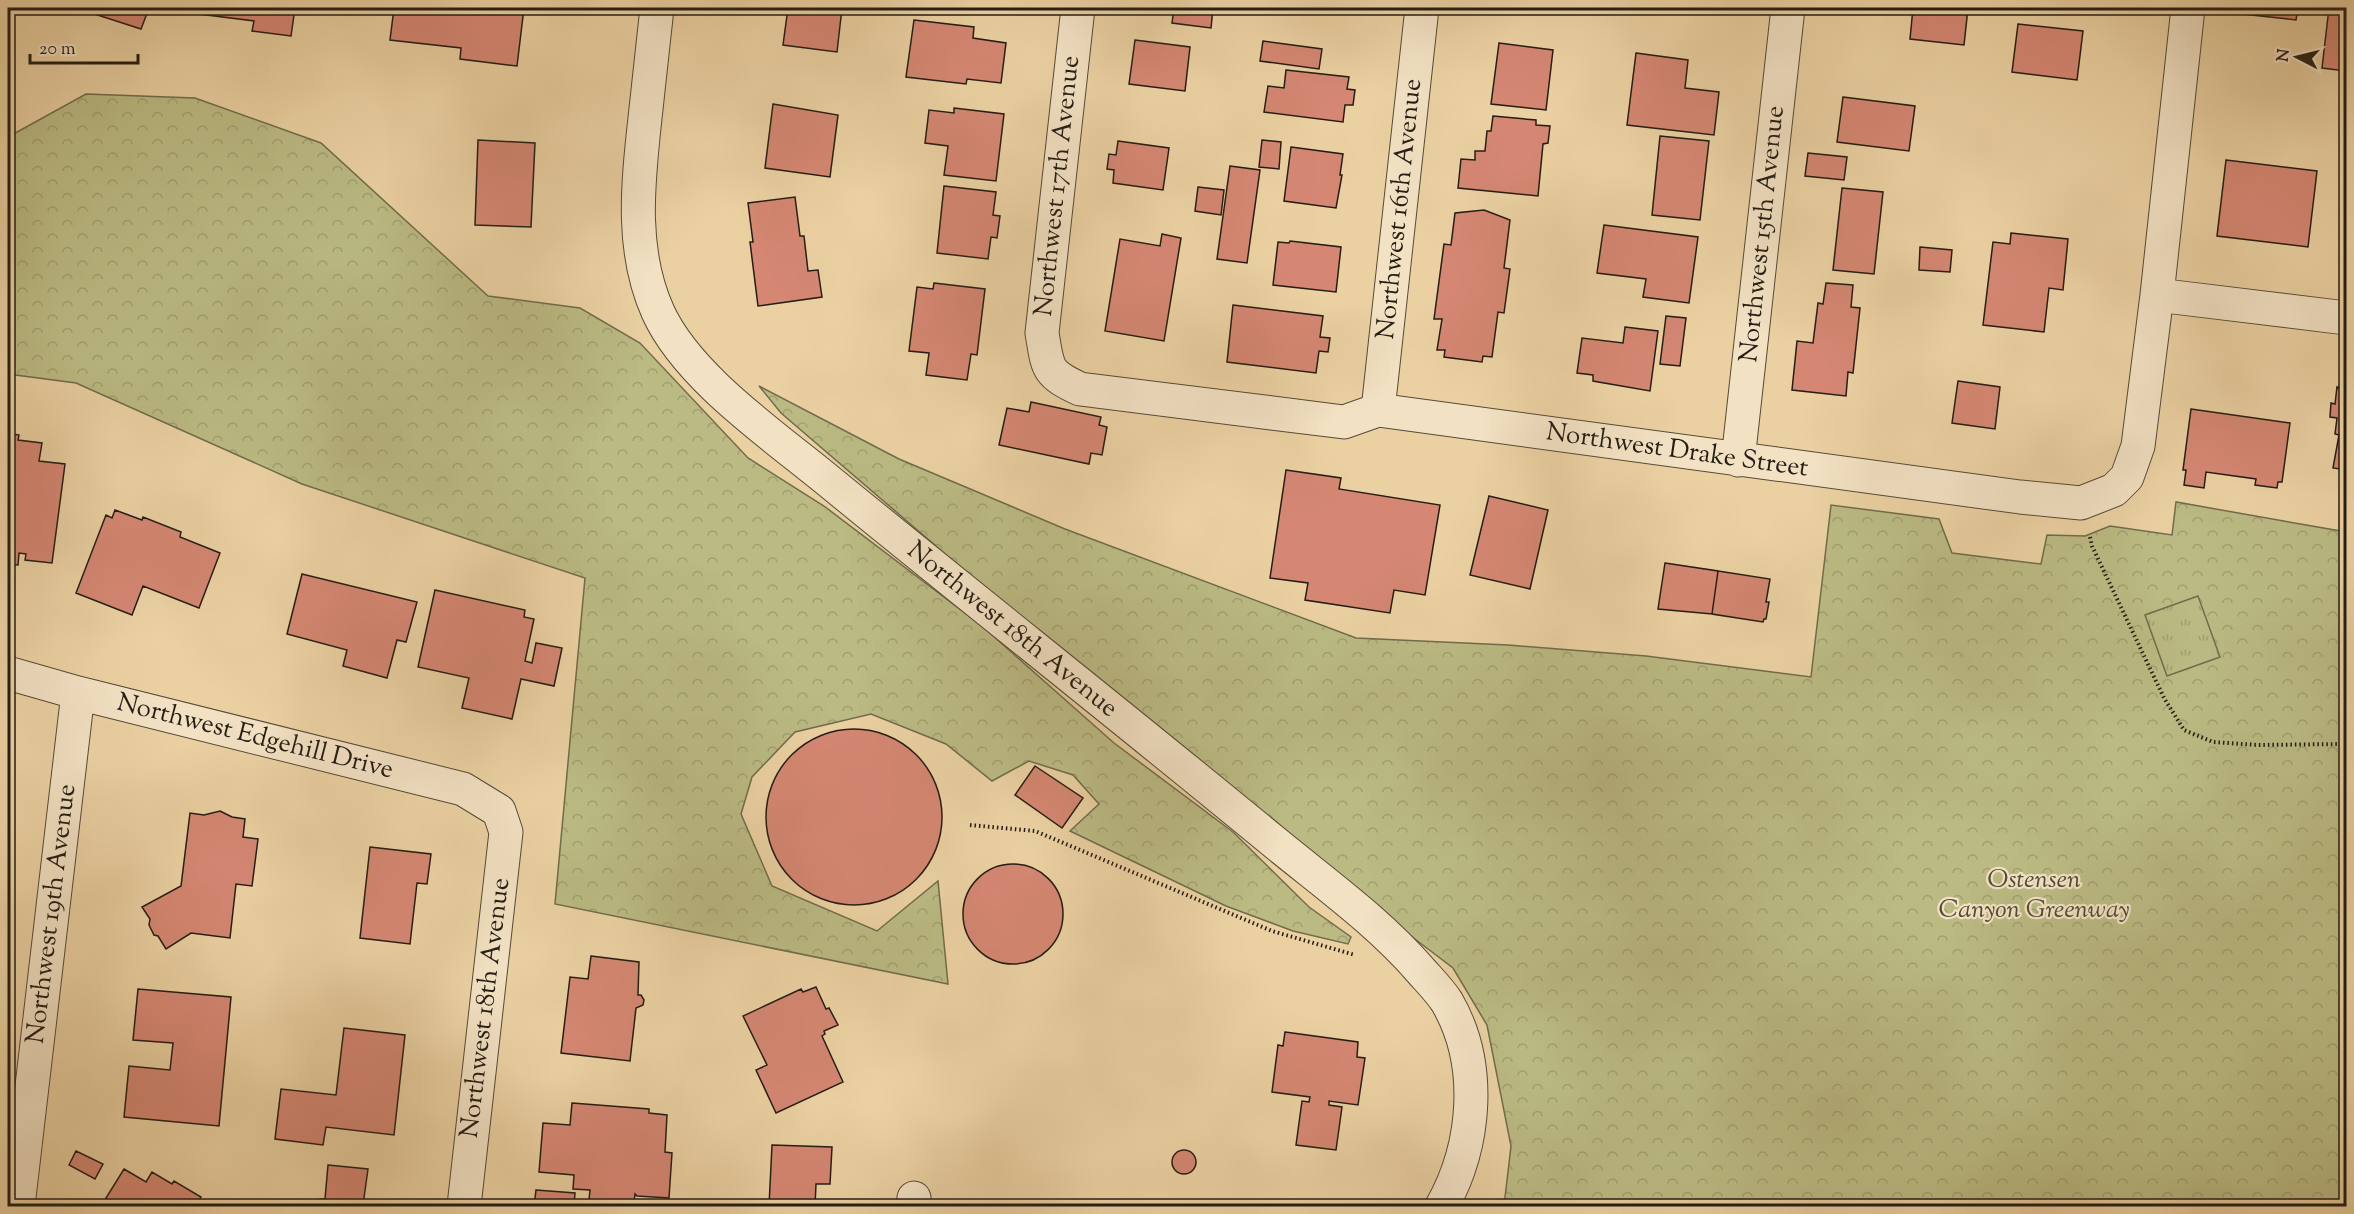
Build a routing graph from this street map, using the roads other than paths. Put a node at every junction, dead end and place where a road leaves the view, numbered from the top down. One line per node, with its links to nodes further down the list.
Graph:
1 (657, 8): 16 (street, Northwest 18th Avenue)
2 (1078, 8): 8 (street, Northwest 17th Avenue)
3 (1422, 8): 9 (street, Northwest 16th Avenue)
4 (1788, 8): 10 (street, Northwest 15th Avenue)
5 (2188, 8): 6 (street, Northwest Drake Street)
6 (2157, 295): 7 (street); 10 (street, Northwest Drake Street)
7 (2346, 318)
8 (1047, 364): 9 (street, Northwest Drake Street)
9 (1378, 410): 10 (street, Northwest Drake Street)
10 (1738, 460)
11 (8, 673): 12 (street, Northwest Edgehill Drive)
12 (78, 693): 13 (street, Northwest Edgehill Drive); 14 (street, Northwest 19th Avenue)
13 (499, 811): 15 (street, Northwest 18th Avenue)
14 (18, 1206)
15 (464, 1206)
16 (1442, 1206)

